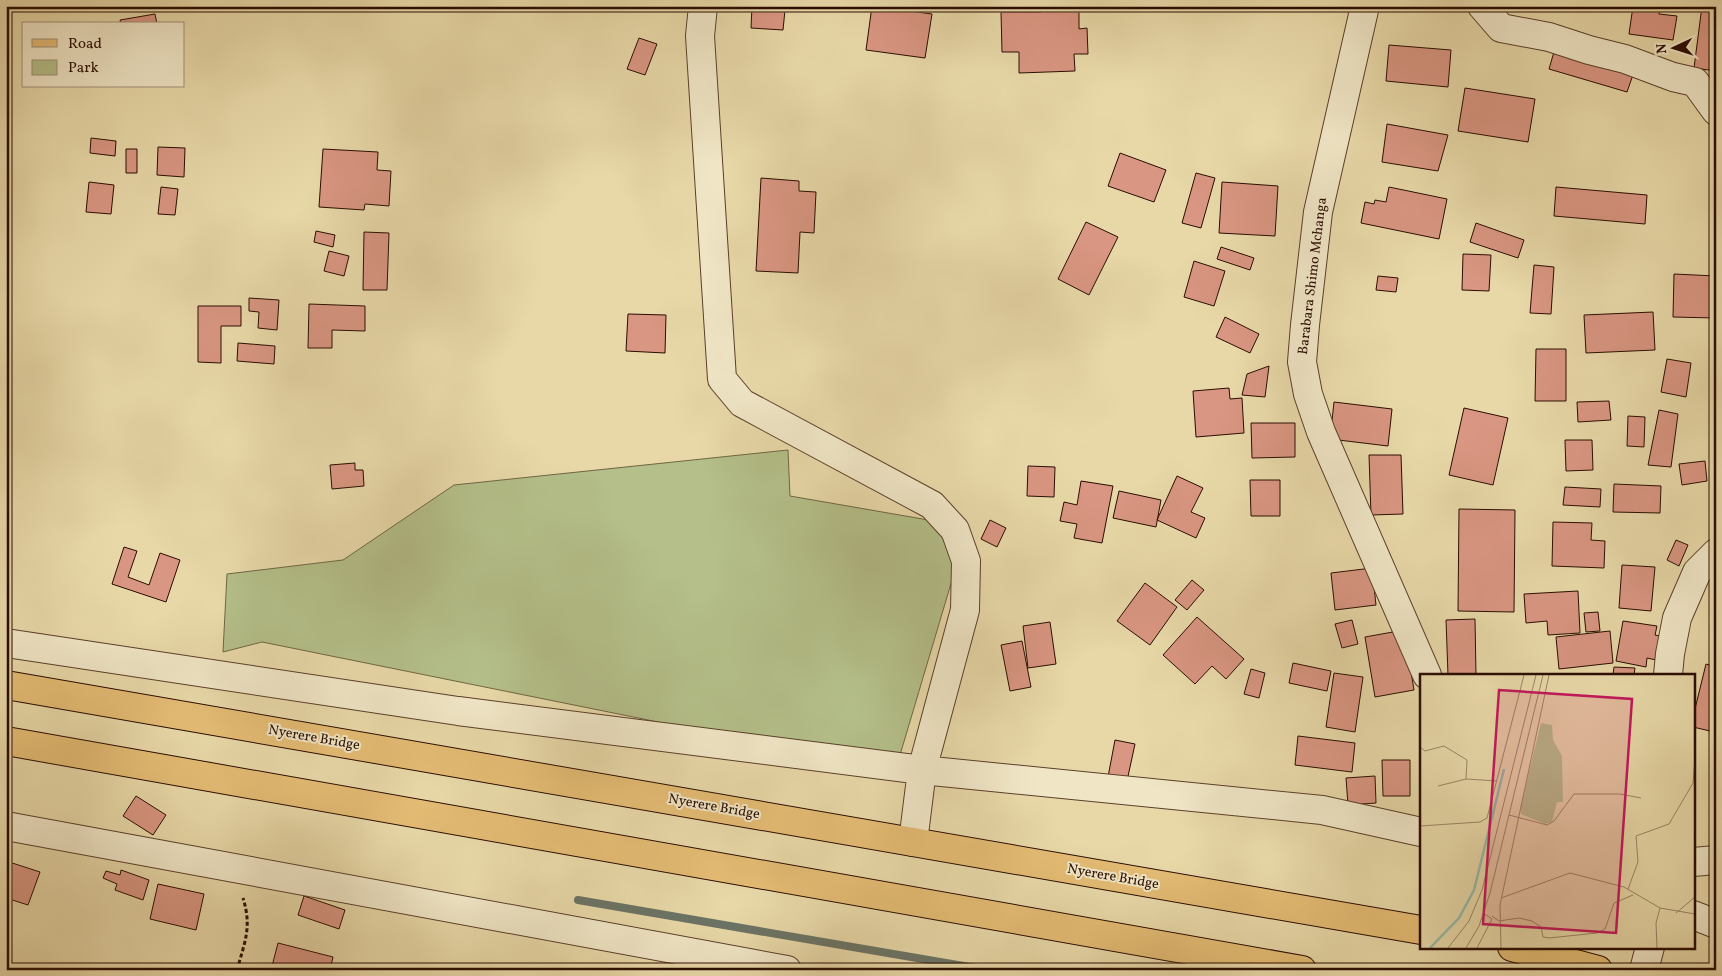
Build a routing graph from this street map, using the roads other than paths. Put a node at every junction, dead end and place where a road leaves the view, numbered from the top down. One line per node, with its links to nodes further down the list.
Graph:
1 (703, 6): 11 (street)
2 (1366, 6): 7 (street, Barabara Shimo Mchanga)
3 (1482, 6): 4 (street)
4 (1716, 111)
5 (1716, 553): 8 (street)
6 (6, 642): 11 (street)
7 (1427, 674)
8 (1668, 674)
9 (6, 685): 14 (main road, Nyerere Bridge)
10 (6, 741): 24 (main road)
11 (922, 770): 13 (street); 14 (street)
12 (6, 826): 22 (street)
13 (1420, 832)
14 (913, 842): 19 (main road, Nyerere Bridge)
15 (1716, 860): 16 (street)
16 (1694, 862)
17 (1694, 915): 18 (street)
18 (1716, 924)
19 (1420, 930)
20 (1516, 948): 25 (main road)
21 (1650, 948): 26 (street)
22 (672, 959): 23 (street)
23 (788, 970)
24 (1302, 970)
25 (1598, 970)
26 (1644, 970)

